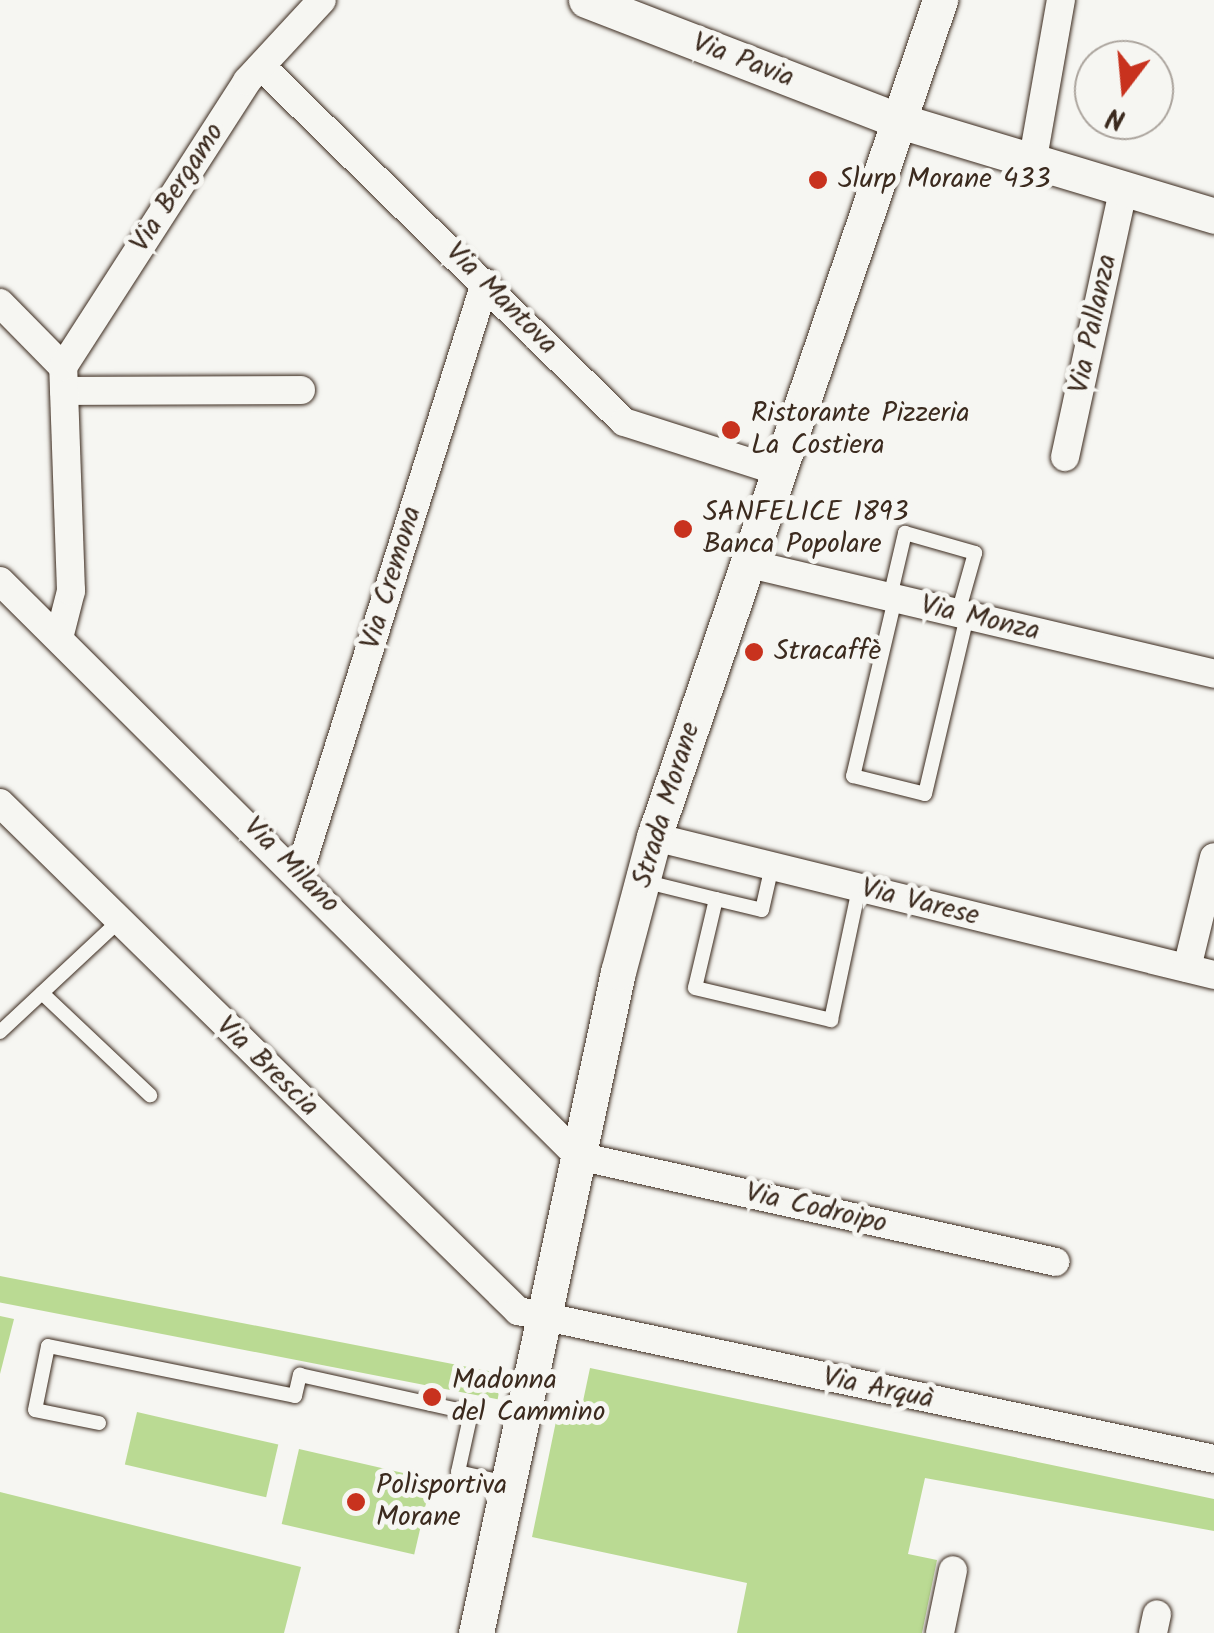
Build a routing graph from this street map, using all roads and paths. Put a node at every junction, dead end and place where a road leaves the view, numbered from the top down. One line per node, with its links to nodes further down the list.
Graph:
1 (322, 0): 5 (street, Via Bergamo)
2 (586, 0): 6 (street, Via Pavia)
3 (940, 0): 6 (street, Strada Morane)
4 (1060, 0): 7 (street)
5 (261, 66): 10 (street, Via Mantova); 12 (street, Via Bergamo)
6 (900, 122): 7 (street); 15 (street, Strada Morane)
7 (1032, 164): 8 (street)
8 (1123, 190): 9 (street); 14 (street, Via Pallanza)
9 (1214, 216)
10 (485, 282): 15 (street, Via Mantova); 26 (street, Via Cremona)
11 (0, 303): 12 (street)
12 (64, 379): 13 (street); 20 (street)
13 (302, 390)
14 (1064, 457)
15 (778, 471): 16 (street, Strada Morane)
16 (746, 563): 18 (street, Via Monza); 23 (street, Strada Morane)
17 (0, 581): 20 (street, Via Milano)
18 (892, 598): 19 (street, Via Monza); 19 (lane); 19 (lane)
19 (962, 614): 21 (street, Via Monza)
20 (59, 638): 26 (street, Via Milano)
21 (1214, 674)
22 (0, 803): 30 (street, Via Brescia)
23 (654, 837): 25 (street, Via Varese); 27 (street, Strada Morane)
24 (1214, 858): 31 (street, Via Varese)
25 (772, 866): 28 (street, Via Varese); 29 (lane)
26 (299, 873): 35 (street, Via Milano)
27 (642, 880): 29 (lane); 35 (street, Strada Morane)
28 (859, 888): 29 (lane); 31 (street, Via Varese)
29 (716, 899)
30 (118, 922): 32 (lane); 37 (street, Via Brescia)
31 (1200, 972)
32 (42, 993): 33 (lane); 34 (lane)
33 (0, 1032)
34 (150, 1095)
35 (578, 1156): 36 (street, Via Codroipo); 37 (street, Strada Morane)
36 (1054, 1262)
37 (543, 1317): 39 (street, Via Arquà); 40 (street, Strada Morane)
38 (99, 1423): 40 (lane)
39 (1214, 1459)
40 (508, 1483): 42 (street, Strada Morane)
41 (953, 1570): 43 (street)
42 (476, 1633)
43 (940, 1633)

